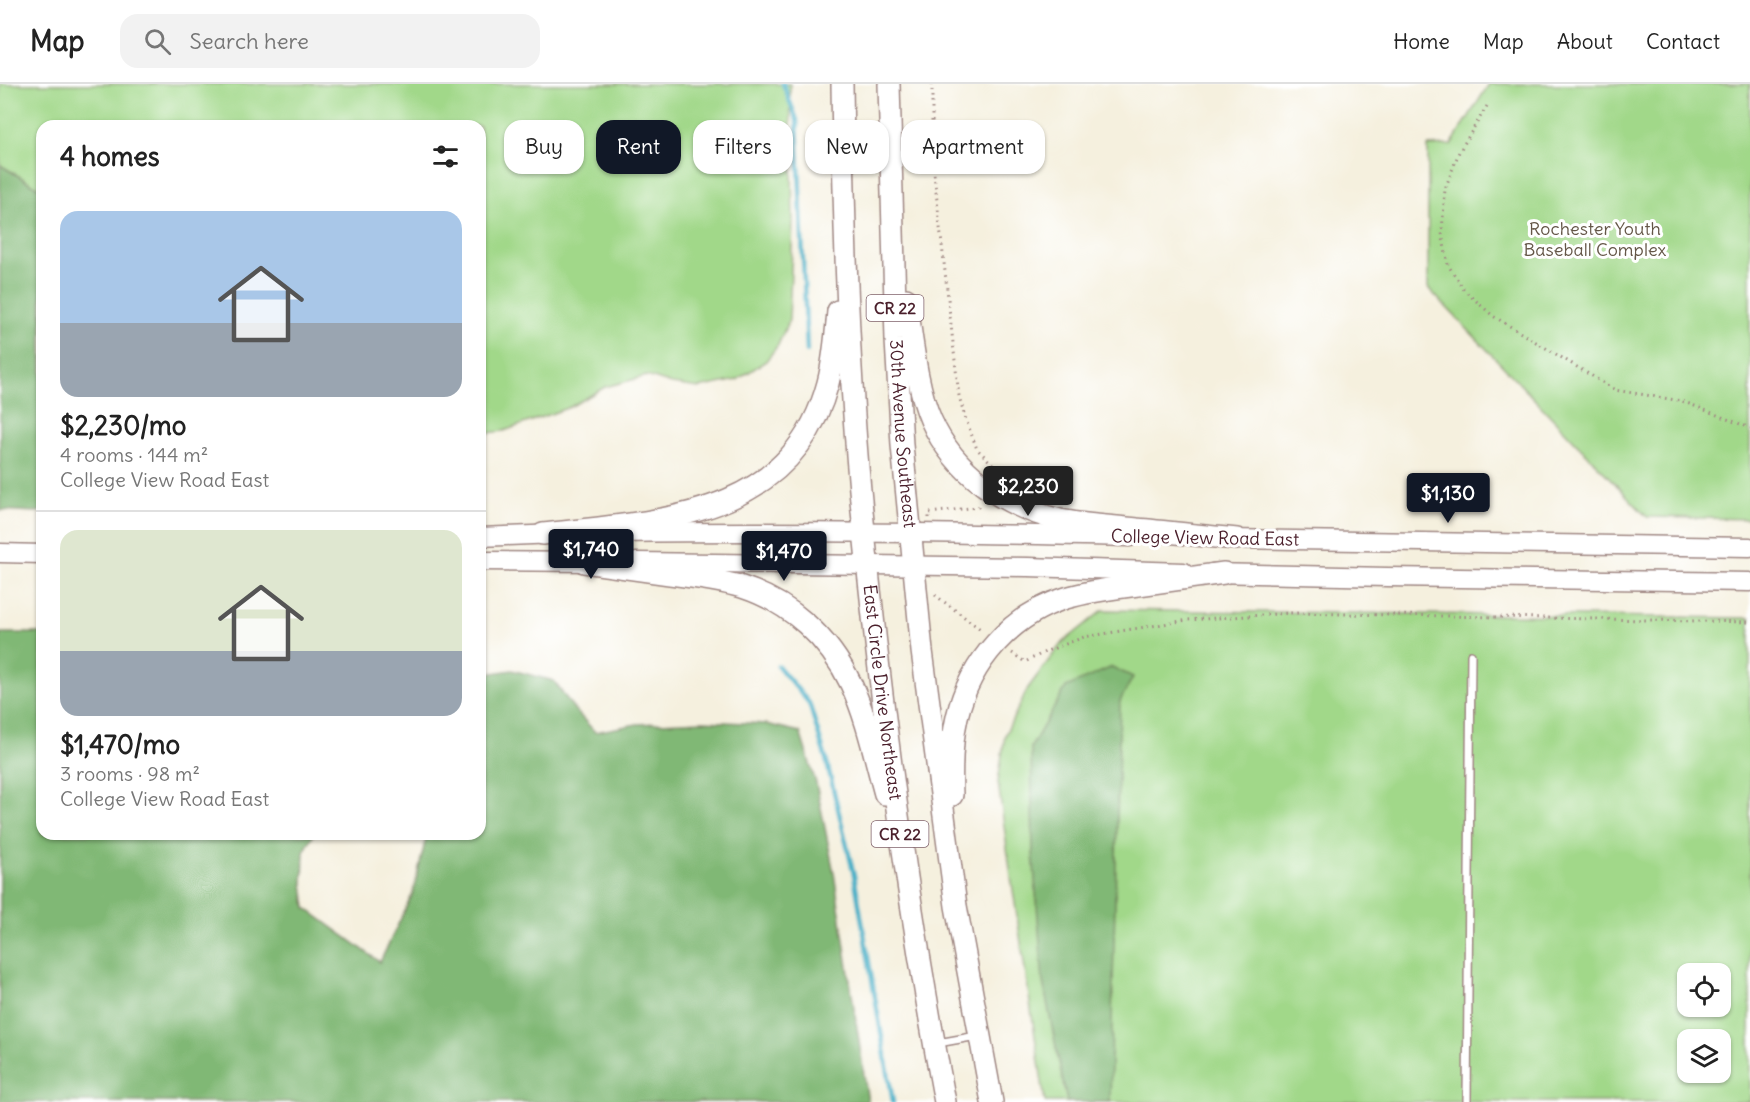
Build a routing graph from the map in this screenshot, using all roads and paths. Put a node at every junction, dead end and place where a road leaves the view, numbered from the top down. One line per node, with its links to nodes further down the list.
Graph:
1 (842, 84): 4 (main road, CR 22)
2 (889, 84): 5 (main road, 30th Avenue Southeast / CR 22)
3 (1487, 106): 6 (path)
4 (844, 188): 7 (main road, CR 22); 9 (main road)
5 (891, 196): 8 (main road, 30th Avenue Southeast / CR 22); 11 (main road)
6 (1750, 428)
7 (864, 532): 8 (main road, College View Road East); 9 (main road, College View Road East); 17 (main road, East Circle Drive Northeast / CR 22)
8 (910, 532): 11 (main road, College View Road East); 18 (main road, 30th Avenue Southeast / CR 22)
9 (543, 534): 10 (main road, College View Road East)
10 (486, 537)
11 (1237, 539): 12 (main road, College View Road East)
12 (1750, 548)
13 (0, 553): 14 (main road)
14 (36, 554)
15 (486, 561): 16 (main road, College View Road East)
16 (584, 562): 17 (main road, College View Road East); 22 (main road)
17 (867, 565): 18 (main road, College View Road East); 22 (main road, East Circle Drive Northeast / CR 22)
18 (913, 565): 19 (main road, College View Road East); 23 (main road, CR 22)
19 (1224, 573): 20 (main road, College View Road East); 23 (main road)
20 (1750, 582)
21 (1471, 655): 28 (lane)
22 (903, 859): 25 (main road, East Circle Drive Northeast / CR 22)
23 (956, 906): 24 (main road, CR 22)
24 (979, 1036): 25 (lane); 27 (main road, CR 22)
25 (934, 1044): 26 (main road, East Circle Drive Northeast / CR 22)
26 (945, 1102)
27 (992, 1102)
28 (1467, 1102)

